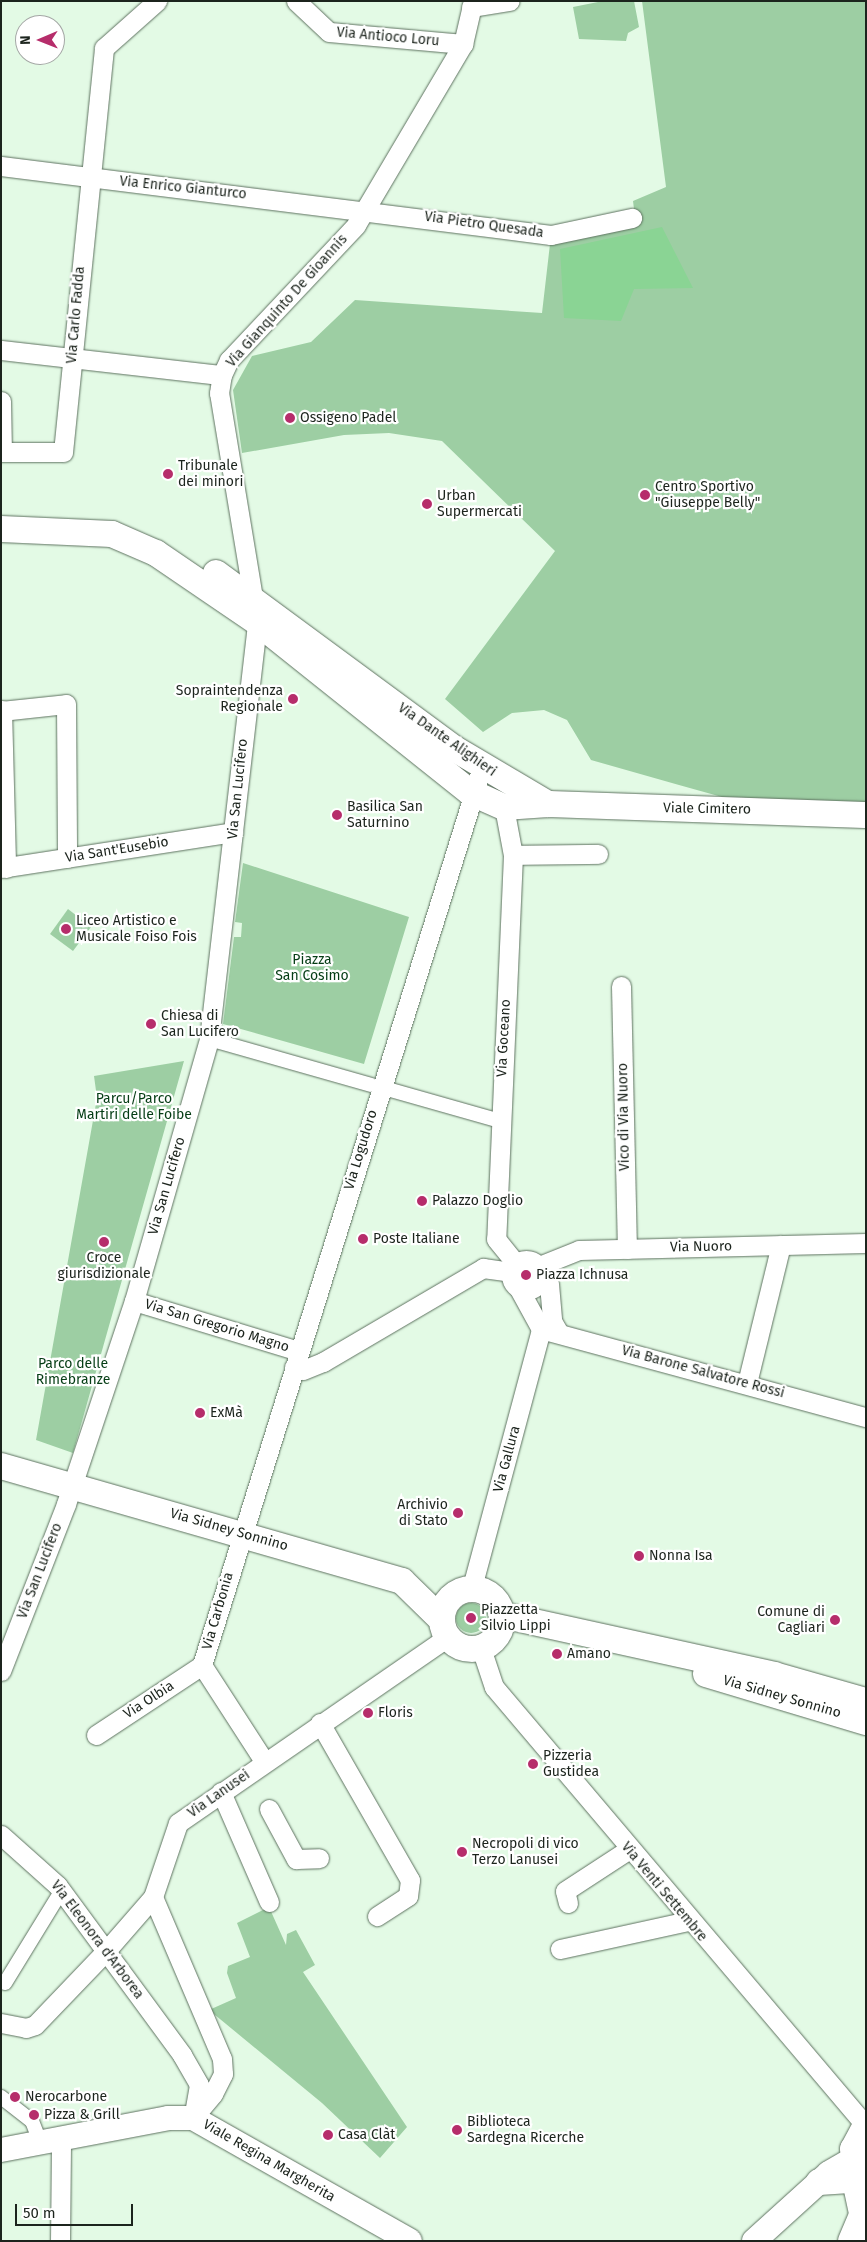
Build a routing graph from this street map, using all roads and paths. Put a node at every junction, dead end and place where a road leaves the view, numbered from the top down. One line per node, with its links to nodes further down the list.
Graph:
1 (157, 1): 7 (street, Via Carlo Fadda)
2 (296, 1): 5 (street, Via Antioco Loru)
3 (510, 1): 4 (street, Via Gianquinto De Gioannis)
4 (472, 4): 5 (street, Via Gianquinto De Gioannis)
5 (463, 44): 8 (street, Via Gianquinto De Gioannis)
6 (1, 166): 7 (street, Via Enrico Gianturco)
7 (88, 178): 8 (street, Via Enrico Gianturco); 11 (street, Via Carlo Fadda)
8 (365, 208): 9 (street, Via Pietro Quesada); 12 (street, Via Gianquinto De Gioannis)
9 (632, 218)
10 (1, 350): 11 (street)
11 (72, 358): 12 (street); 14 (street, Via Carlo Fadda)
12 (222, 374): 17 (street, Via Gianquinto De Gioannis)
13 (1, 401): 14 (street)
14 (2, 452)
15 (1, 513): 17 (main road, Via Dante Alighieri)
16 (1, 529): 17 (main road, Via Dante Alighieri)
17 (255, 610): 19 (main road, Via Dante Alighieri); 20 (main road, Via Dante Alighieri); 24 (street, Via San Lucifero)
18 (2, 710): 27 (street); 28 (street)
19 (482, 767): 20 (street, Via Logudoro); 21 (main road, Via Dante Alighieri)
20 (470, 792): 22 (main road, Via Dante Alighieri); 42 (street, Via Logudoro)
21 (548, 804): 22 (main road, Via Dante Alighieri); 23 (main road, Viale Cimitero)
22 (504, 807): 26 (street, Via Goceano)
23 (866, 814)
24 (233, 832): 27 (street, Via Sant'Eusebio); 30 (street, Via San Lucifero)
25 (598, 854): 26 (street)
26 (513, 855): 33 (street, Via Goceano)
27 (66, 858): 28 (street, Via Sant'Eusebio)
28 (3, 868)
29 (621, 986): 36 (street, Vico di Via Nuoro)
30 (209, 1039): 31 (street); 39 (street, Via San Lucifero)
31 (372, 1084)
32 (387, 1089): 33 (street)
33 (500, 1121): 38 (street, Via Goceano)
34 (866, 1243): 35 (street, Via Nuoro)
35 (781, 1245): 36 (street, Via Nuoro); 43 (street)
36 (627, 1249): 37 (street, Via Nuoro)
37 (540, 1270): 38 (street); 38 (street); 41 (street)
38 (515, 1275): 40 (street); 42 (street)
39 (134, 1301): 42 (street, Via San Gregorio Magno); 46 (street, Via San Lucifero)
40 (540, 1329): 41 (street, Via Barone Salvatore Rossi); 48 (street, Via Gallura)
41 (559, 1334): 43 (street, Via Barone Salvatore Rossi)
42 (297, 1359): 47 (street, Via Logudoro)
43 (747, 1383): 44 (street, Via Barone Salvatore Rossi)
44 (866, 1417)
45 (1, 1466): 46 (main road, Via Sidney Sonnino)
46 (72, 1485): 47 (main road, Via Sidney Sonnino); 51 (street, Via San Lucifero)
47 (240, 1533): 50 (main road, Via Sidney Sonnino); 54 (street, Via Carbonia)
48 (472, 1587): 49 (main road); 50 (main road)
49 (502, 1615): 52 (main road); 53 (main road, Via Sidney Sonnino)
50 (445, 1628): 52 (main road); 58 (street, Via Lanusei)
51 (7, 1640): 55 (street, Via San Lucifero)
52 (481, 1648): 64 (street, Via Venti Settembre)
53 (672, 1655): 56 (main road, Via Sidney Sonnino); 57 (main road, Via Sidney Sonnino)
54 (202, 1666): 59 (street, Via Olbia); 60 (street, Via Carbonia)
55 (1, 1671)
56 (866, 1701)
57 (866, 1722)
58 (320, 1723): 60 (street, Via Lanusei); 70 (street)
59 (96, 1735)
60 (264, 1761): 61 (street, Via Lanusei)
61 (221, 1792): 67 (street, Via Lanusei); 68 (street)
62 (269, 1809): 65 (street)
63 (1, 1835): 66 (street, Via Eleonora d'Arborea)
64 (628, 1850): 69 (street); 71 (street, Via Venti Settembre)
65 (319, 1858)
66 (62, 1890): 73 (street, Via Eleonora d'Arborea); 74 (street)
67 (153, 1897): 73 (street, Via Lanusei); 77 (street)
68 (269, 1902)
69 (568, 1902)
70 (376, 1916)
71 (688, 1920): 72 (street); 78 (street, Via Venti Settembre)
72 (560, 1949)
73 (106, 1951): 75 (street, Via Lanusei); 77 (street, Via Eleonora d'Arborea)
74 (5, 1983)
75 (1, 2023)
76 (1, 2097): 79 (street)
77 (193, 2118): 79 (street, Viale Regina Margherita); 85 (street, Viale Regina Margherita)
78 (865, 2125): 81 (main road)
79 (51, 2143): 80 (street, Viale Regina Margherita); 84 (street)
80 (1, 2150)
81 (860, 2165): 82 (street)
82 (820, 2182): 83 (main road); 86 (street)
83 (864, 2210): 87 (main road)
84 (60, 2241)
85 (410, 2241)
86 (754, 2241)
87 (851, 2241)

